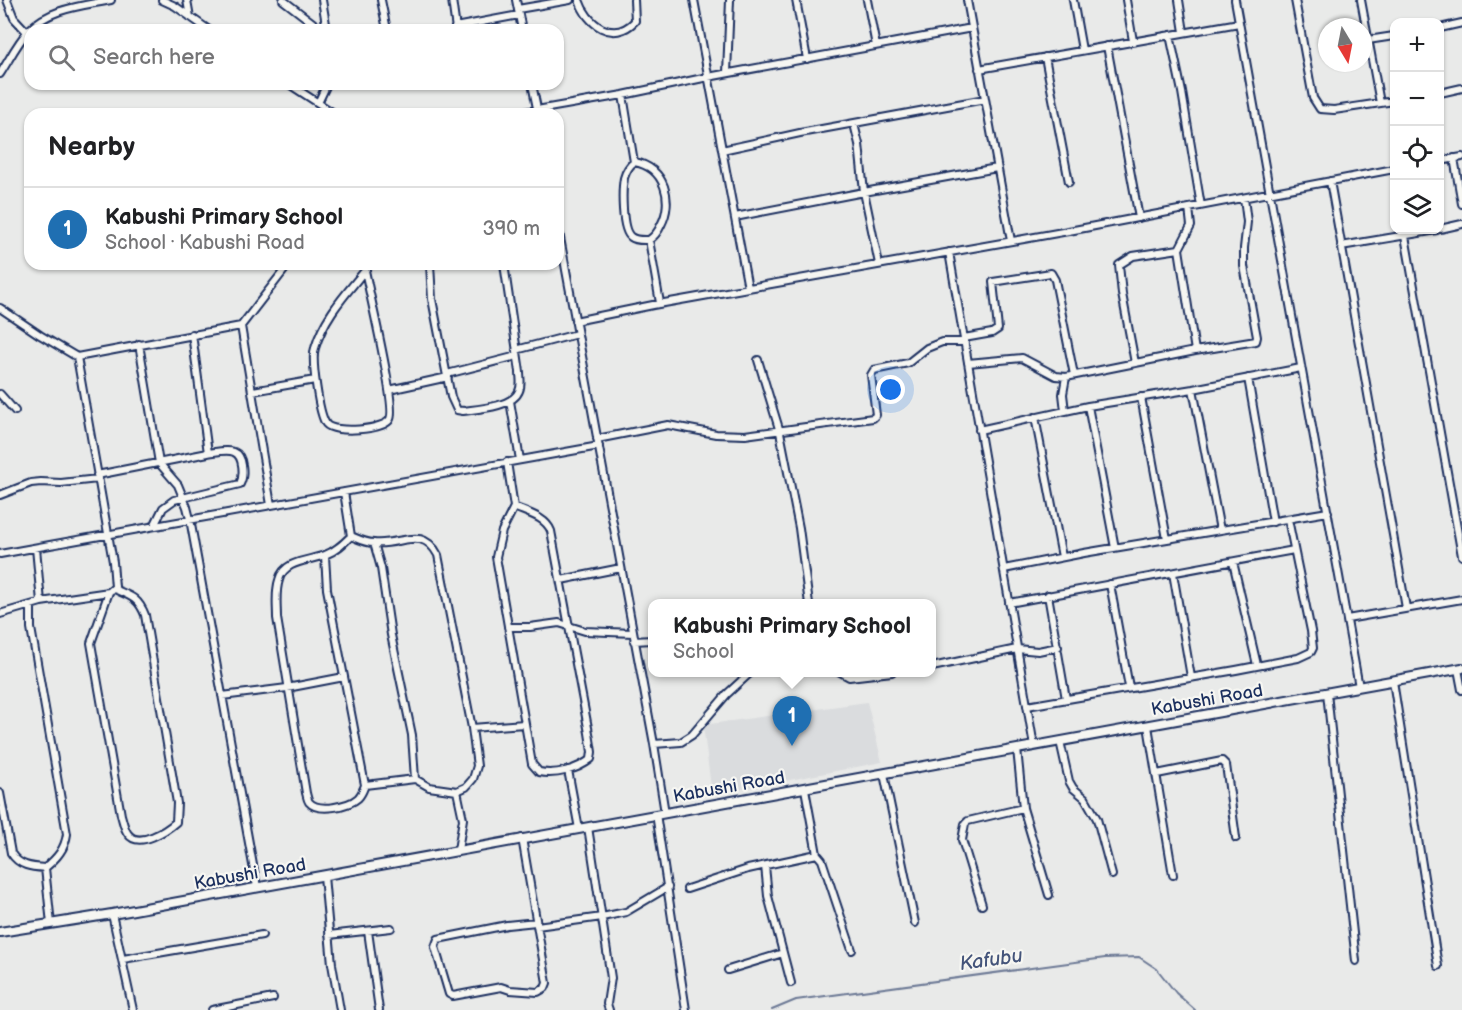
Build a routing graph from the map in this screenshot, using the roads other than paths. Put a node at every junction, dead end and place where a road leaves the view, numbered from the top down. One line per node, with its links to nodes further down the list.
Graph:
1 (7, 0): 40 (street)
2 (111, 0): 24 (street)
3 (162, 0): 26 (street)
4 (187, 0): 26 (street)
5 (283, 0): 32 (street)
6 (322, 0): 33 (street)
7 (381, 0): 34 (street)
8 (452, 0): 35 (street)
9 (516, 0): 25 (street)
10 (570, 0): 25 (street)
11 (579, 0): 12 (street)
12 (634, 0)
13 (694, 0): 56 (street)
14 (730, 0): 55 (street)
15 (796, 0): 51 (street)
16 (867, 0): 47 (street)
17 (967, 0): 39 (street)
18 (1073, 0): 49 (street)
19 (1126, 0): 46 (street)
20 (1179, 0): 41 (street)
21 (1235, 0): 28 (street)
22 (1295, 0): 66 (street)
23 (1361, 0): 27 (street)
24 (75, 4): 30 (street)
25 (519, 12): 36 (street); 37 (street)
26 (190, 17): 31 (street)
27 (1364, 18)
28 (1239, 23): 41 (street); 81 (street)
29 (1462, 23): 38 (street)
30 (35, 24)
31 (200, 24)
32 (314, 24)
33 (326, 24)
34 (386, 24)
35 (454, 24)
36 (474, 24)
37 (521, 24)
38 (1444, 27)
39 (972, 28): 47 (street); 53 (street)
40 (24, 29)
41 (1184, 32): 42 (street)
42 (1170, 34): 46 (street); 84 (street)
43 (24, 37): 54 (street)
44 (1390, 37): 45 (street)
45 (1372, 39)
46 (1133, 41): 48 (street)
47 (876, 46): 51 (street)
48 (1107, 46): 49 (street); 87 (street)
49 (1082, 50): 50 (street)
50 (1045, 57): 53 (street); 79 (street)
51 (807, 59): 55 (street)
52 (1372, 61): 66 (street)
53 (979, 69): 63 (street)
54 (0, 74)
55 (727, 74): 56 (street)
56 (708, 77): 62 (street); 71 (street)
57 (1462, 88): 61 (street)
58 (298, 90): 65 (street)
59 (324, 90): 65 (street)
60 (533, 90): 68 (street)
61 (1444, 92)
62 (623, 95): 69 (street); 75 (street)
63 (985, 99): 70 (street); 76 (street)
64 (1390, 102): 66 (street)
65 (318, 103): 67 (street)
66 (1380, 103)
67 (325, 108)
68 (537, 108)
69 (558, 108)
70 (854, 124): 71 (street); 80 (street)
71 (722, 150): 86 (street)
72 (1462, 157): 73 (street)
73 (1454, 158): 74 (street); 83 (street)
74 (1444, 159)
75 (634, 162): 92 (street); 92 (street)
76 (998, 168): 80 (street); 93 (street)
77 (1390, 170): 78 (street)
78 (1329, 181): 81 (street); 94 (street)
79 (1069, 182)
80 (864, 192): 86 (street); 98 (street)
81 (1269, 192): 82 (street); 118 (street)
82 (1245, 198): 84 (street); 112 (street)
83 (1462, 204)
84 (1201, 206): 85 (street)
85 (1189, 208): 87 (street); 95 (street)
86 (735, 217): 103 (street)
87 (1139, 218): 93 (street)
88 (1462, 224): 89 (street)
89 (1444, 228)
90 (1414, 234): 91 (street)
91 (1405, 236): 94 (street); 162 (street)
92 (649, 240): 104 (street)
93 (1011, 241): 96 (street)
94 (1341, 246): 177 (street)
95 (1179, 249): 112 (street); 117 (street)
96 (949, 252): 98 (street); 110 (street)
97 (564, 260): 106 (street)
98 (879, 264): 103 (street)
99 (284, 270): 107 (street)
100 (365, 270): 123 (street); 125 (street)
101 (430, 270): 119 (street)
102 (505, 270): 113 (street)
103 (748, 288): 104 (street)
104 (660, 303): 106 (street)
105 (0, 308): 114 (street)
106 (575, 321): 109 (street)
107 (241, 326): 108 (street); 126 (street)
108 (192, 334): 111 (street); 137 (street)
109 (577, 334): 113 (street); 136 (street)
110 (964, 340): 116 (street); 120 (street); 135 (street)
111 (139, 344): 114 (street); 140 (street)
112 (1195, 351): 117 (street)
113 (516, 353): 119 (street); 129 (street)
114 (77, 357): 141 (street)
115 (758, 360): 135 (street)
116 (968, 363): 121 (street); 134 (street)
117 (1136, 363): 120 (street)
118 (1301, 368): 122 (street); 147 (street)
119 (447, 375): 125 (street); 129 (street)
120 (1074, 375): 121 (street)
121 (1066, 377): 132 (street)
122 (1248, 378): 124 (street); 150 (street)
123 (315, 380): 125 (street); 126 (street)
124 (1193, 388): 128 (street); 152 (street)
125 (389, 390)
126 (253, 391): 145 (street)
127 (0, 394): 131 (street)
128 (1141, 397): 130 (street); 155 (street)
129 (510, 401): 138 (street)
130 (1088, 406): 132 (street); 158 (street)
131 (15, 411)
132 (1065, 411): 133 (street)
133 (1035, 417): 134 (street); 163 (street)
134 (979, 430): 166 (street)
135 (780, 432): 136 (street); 172 (street)
136 (598, 442): 138 (street); 165 (street)
137 (208, 453): 140 (street); 144 (street)
138 (520, 460): 139 (street)
139 (507, 462): 142 (street); 146 (street)
140 (159, 463): 141 (street); 144 (street)
141 (98, 477): 143 (street); 153 (street)
142 (344, 492): 145 (street); 154 (street)
143 (0, 495)
144 (184, 496): 148 (street); 151 (street)
145 (271, 505): 148 (street)
146 (514, 507): 168 (street); 181 (street)
147 (1328, 512): 149 (street); 179 (street)
148 (190, 519): 151 (street); 199 (street)
149 (1288, 519): 150 (street); 159 (street)
150 (1273, 522): 152 (street)
151 (154, 526): 153 (street)
152 (1220, 530): 155 (street)
153 (108, 534): 157 (street); 170 (street)
154 (351, 536): 156 (street); 161 (street)
155 (1167, 539): 158 (street)
156 (374, 543): 204 (street); 212 (street)
157 (36, 548): 160 (street); 174 (street)
158 (1115, 548): 163 (street)
159 (1294, 550): 164 (street); 187 (street)
160 (0, 554)
161 (325, 556): 190 (street); 196 (street)
162 (1462, 556)
163 (1062, 557): 166 (street)
164 (1233, 562): 167 (street); 187 (street)
165 (621, 568): 168 (street); 182 (street)
166 (1004, 569): 175 (street)
167 (1173, 573): 169 (street); 192 (street)
168 (561, 580): 180 (street)
169 (1110, 584): 171 (street); 194 (street)
170 (112, 590): 170 (street); 174 (street)
171 (1048, 595): 175 (street); 185 (street)
172 (808, 599)
173 (1462, 599): 177 (street)
174 (41, 602): 176 (street)
175 (1009, 603): 186 (street)
176 (31, 605): 178 (street); 227 (street)
177 (1406, 608): 179 (street)
178 (0, 614)
179 (1347, 619): 195 (street)
180 (570, 626): 181 (street); 182 (street); 209 (street)
181 (508, 627): 202 (street)
182 (633, 633): 184 (street)
183 (648, 640): 184 (street)
184 (634, 641): 206 (street)
185 (1058, 647): 186 (street); 200 (street)
186 (1017, 650): 188 (street); 201 (street)
187 (1257, 665): 192 (street)
188 (936, 666)
189 (1460, 669): 193 (main road, Kabushi Road); 197 (street)
190 (344, 677): 196 (street); 213 (street)
191 (746, 677): 206 (street)
192 (1191, 677): 194 (street)
193 (1393, 681): 195 (main road, Kabushi Road); 250 (street)
194 (1130, 687): 200 (street)
195 (1359, 687): 198 (main road, Kabushi Road)
196 (287, 688): 199 (street); 213 (street)
197 (1462, 690)
198 (1327, 693): 203 (main road, Kabushi Road); 249 (street)
199 (222, 696): 231 (street)
200 (1066, 699): 201 (street)
201 (1027, 706): 207 (street)
202 (524, 724): 204 (street); 209 (street)
203 (1148, 726): 205 (main road, Kabushi Road); 211 (street)
204 (472, 728): 215 (street)
205 (1060, 741): 207 (main road, Kabushi Road); 228 (street)
206 (654, 744): 218 (street)
207 (1034, 746): 208 (main road, Kabushi Road)
208 (1017, 749): 210 (main road, Kabushi Road); 217 (street)
209 (568, 770): 221 (street)
210 (884, 774): 214 (main road, Kabushi Road); 238 (street)
211 (1157, 774): 223 (street); 229 (street)
212 (415, 779): 213 (street); 215 (street)
213 (364, 785)
214 (805, 789): 218 (main road, Kabushi Road); 225 (street)
215 (457, 791): 224 (street)
216 (0, 793): 227 (street)
217 (1023, 808): 234 (street); 235 (street)
218 (665, 813): 219 (main road, Kabushi Road)
219 (656, 814): 220 (main road, Kabushi Road); 232 (street)
220 (588, 827): 221 (main road, Kabushi Road); 237 (street)
221 (579, 829): 222 (main road, Kabushi Road)
222 (522, 838): 224 (main road, Kabushi Road); 240 (street)
223 (1236, 838)
224 (458, 850): 230 (main road, Kabushi Road)
225 (817, 854): 226 (street); 246 (street)
226 (765, 867): 233 (street); 247 (street)
227 (45, 868): 239 (street)
228 (1112, 875)
229 (1173, 875)
230 (324, 876): 231 (main road, Kabushi Road); 245 (street)
231 (257, 887): 236 (main road, Kabushi Road)
232 (668, 887): 237 (street); 259 (street)
233 (687, 889)
234 (1049, 895)
235 (982, 905)
236 (112, 914): 239 (main road, Kabushi Road); 248 (street)
237 (602, 917): 240 (street); 258 (street)
238 (915, 923)
239 (51, 924): 243 (main road, Kabushi Road)
240 (536, 924): 240 (street)
241 (391, 928): 242 (street)
242 (368, 931): 245 (street); 257 (street)
243 (0, 932)
244 (262, 935): 248 (street)
245 (329, 935): 256 (street)
246 (852, 950)
247 (783, 953): 251 (street); 252 (street)
248 (123, 959): 254 (street)
249 (1356, 961)
250 (1438, 966)
251 (728, 970)
252 (791, 983)
253 (273, 998): 255 (street)
254 (133, 1010)
255 (212, 1010)
256 (340, 1010)
257 (378, 1010)
258 (609, 1010)
259 (686, 1010)

